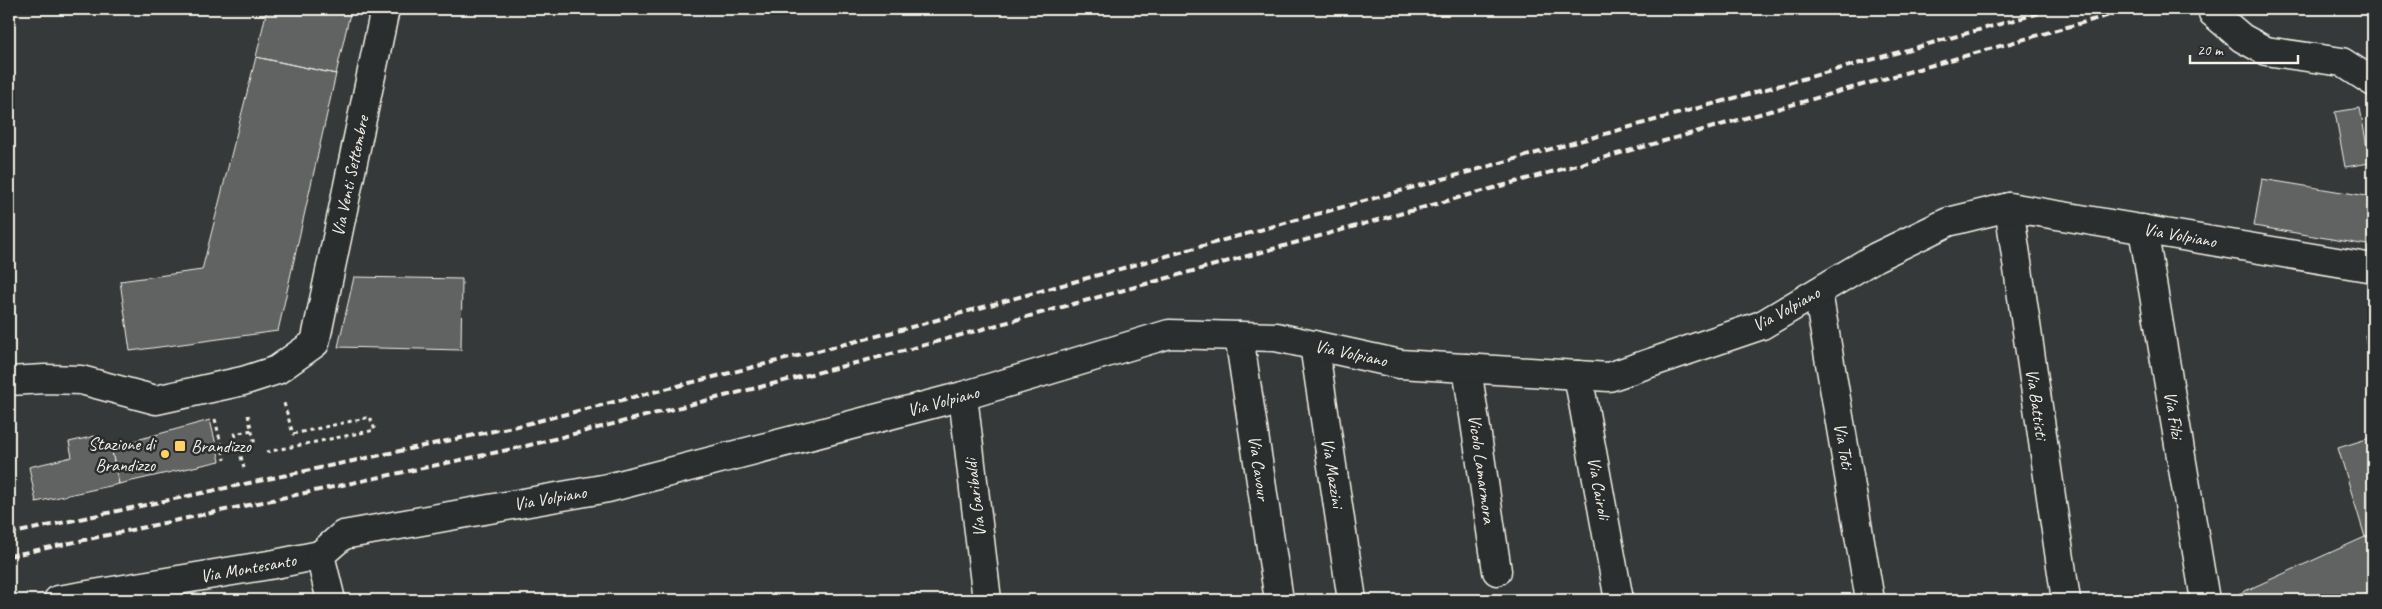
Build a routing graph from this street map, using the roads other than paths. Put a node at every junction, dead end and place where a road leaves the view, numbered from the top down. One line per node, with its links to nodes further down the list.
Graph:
1 (385, 9): 12 (street, Via Venti Settembre)
2 (2212, 13): 3 (street)
3 (2373, 82)
4 (2009, 207): 5 (street, Via Volpiano); 7 (street, Via Volpiano); 24 (street, Via Battisti)
5 (2143, 229): 6 (street, Via Volpiano); 25 (street, Via Filzi)
6 (2373, 268)
7 (1818, 292): 11 (street, Via Volpiano); 23 (street, Via Toti)
8 (1239, 336): 9 (street, Via Volpiano); 13 (street, Via Volpiano); 20 (street, Via Cavour)
9 (1314, 345): 10 (street, Via Volpiano); 21 (street, Via Mazzini)
10 (1467, 368): 11 (street, Via Volpiano); 15 (street, Vicolo Lamarmora)
11 (1578, 375): 22 (street, Via Cairoli)
12 (9, 381)
13 (963, 396): 14 (street, Via Volpiano); 19 (street, Via Garibaldi)
14 (320, 555): 16 (street, Via Montesanto); 18 (street)
15 (1497, 571)
16 (91, 597): 17 (street, Via Montesanto)
17 (58, 600)
18 (331, 600)
19 (987, 600)
20 (1278, 600)
21 (1352, 600)
22 (1619, 600)
23 (1870, 600)
24 (2066, 600)
25 (2205, 600)

